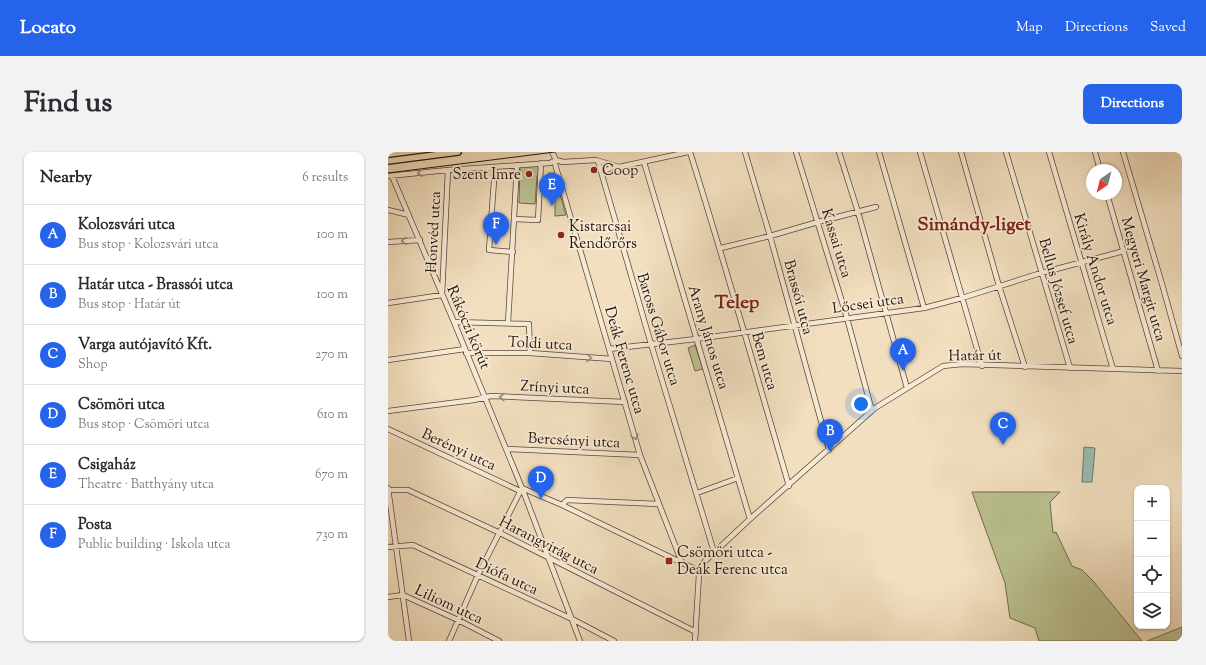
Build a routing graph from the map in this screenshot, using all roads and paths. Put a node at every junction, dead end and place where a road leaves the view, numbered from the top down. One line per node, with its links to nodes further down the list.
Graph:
1 (455, 152): 15 (main road)
2 (552, 152): 14 (street, Deák Ferenc utca)
3 (689, 152): 17 (street); 36 (street, Bem utca)
4 (745, 152): 33 (street, Brassói utca)
5 (796, 152): 32 (street, Kassai utca)
6 (839, 152): 29 (street)
7 (879, 152): 45 (street)
8 (920, 152): 43 (street)
9 (961, 152): 41 (street)
10 (1006, 152): 40 (street, Bellus József utca)
11 (1049, 152): 39 (street, Király Andor utca)
12 (1095, 152): 19 (street)
13 (1123, 152): 57 (street)
14 (556, 160): 16 (street); 18 (street); 54 (street, Deák Ferenc utca)
15 (388, 161)
16 (598, 161): 21 (street); 24 (street, Baross Gábor utca)
17 (644, 162): 21 (street); 52 (street, Arany János utca)
18 (541, 163): 20 (street); 31 (street)
19 (1098, 164)
20 (517, 165): 22 (street); 31 (street)
21 (613, 166): 24 (street)
22 (495, 167): 23 (street); 38 (street)
23 (448, 170): 25 (street, one-way to 25); 42 (street, Honvéd utca)
24 (601, 172): 53 (street, Baross Gábor utca)
25 (390, 176): 30 (street, Rákóczi körút)
26 (1109, 200): 37 (street, Megyeri Margit utca)
27 (876, 207): 29 (street)
28 (388, 210): 30 (street)
29 (858, 212): 32 (street); 46 (street)
30 (409, 215): 34 (street, Rákóczi körút)
31 (514, 219): 38 (street)
32 (818, 222): 33 (street); 47 (street, Kassai utca)
33 (770, 236): 36 (street); 50 (street, Brassói utca)
34 (420, 240): 35 (street, one-way to 35); 42 (street, Rákóczi körút)
35 (388, 242)
36 (721, 248): 51 (street, Bem utca)
37 (1124, 251): 39 (street, Lőcsei utca); 64 (street, Megyeri Margit utca)
38 (513, 252): 49 (street)
39 (1081, 262): 40 (street, Lőcsei utca); 63 (street, Király Andor utca)
40 (1041, 273): 41 (street, Lőcsei utca); 62 (street, Bellus József utca)
41 (999, 286): 43 (street, Lőcsei utca); 61 (street)
42 (442, 295): 44 (street); 48 (street, Rákóczi körút)
43 (962, 298): 45 (street, Lőcsei utca); 60 (street)
44 (388, 304)
45 (924, 308): 46 (street, Lőcsei utca)
46 (886, 313): 47 (street, Lőcsei utca); 66 (street)
47 (846, 318): 50 (street, Lőcsei utca); 70 (street, Kassai utca)
48 (454, 322): 49 (street); 55 (street, Rákóczi körút)
49 (508, 324): 56 (street)
50 (794, 325): 51 (street, Lőcsei utca); 73 (street, Brassói utca)
51 (744, 332): 52 (street, Lőcsei utca); 76 (street, Bem utca)
52 (696, 339): 53 (street, Lőcsei utca); 75 (street, Arany János utca)
53 (651, 344): 54 (street, Lőcsei utca); 79 (street, Baross Gábor utca)
54 (609, 349): 58 (street, Deák Ferenc utca)
55 (466, 351): 56 (street, Toldi utca); 59 (street, Toldi utca); 67 (street, Rákóczi körút)
56 (530, 354): 58 (street, Toldi utca, one-way to 58)
57 (1182, 356)
58 (612, 359): 68 (street, Deák Ferenc utca)
59 (388, 360)
60 (982, 366): 61 (street, Határ út); 66 (street, Határ út)
61 (1025, 367): 62 (street, Határ út)
62 (1070, 368): 63 (street, Határ út)
63 (1113, 370): 64 (street, Határ út)
64 (1158, 371): 65 (street, Határ út)
65 (1182, 371)
66 (907, 388): 70 (street, Határ út)
67 (485, 398): 68 (street, Zrínyi utca, one-way to 67); 69 (street, Zrínyi utca); 72 (street, Rákóczi körút)
68 (625, 402): 74 (street, Deák Ferenc utca, one-way to 74)
69 (388, 411)
70 (872, 411): 73 (street, Határ út)
71 (388, 429): 78 (street, Berényi utca)
72 (506, 449): 74 (street, Bercsényi utca); 78 (street, Rákóczi körút)
73 (829, 450): 76 (street, Határ út)
74 (640, 455): 80 (street, Deák Ferenc utca)
75 (738, 478): 79 (street); 82 (street, Arany János utca)
76 (789, 486): 82 (street, Határ út)
77 (388, 489): 83 (street, Harangvirág utca); 84 (street)
78 (521, 490): 81 (street, Berényi utca); 83 (street); 87 (street, Rákóczi körút)
79 (697, 493): 86 (street, Baross Gábor utca)
80 (658, 504): 81 (street); 88 (street, Deák Ferenc utca)
81 (562, 505): 88 (street, Berényi utca)
82 (750, 519): 86 (street, Határ út)
83 (500, 533): 87 (street, Harangvirág utca); 90 (street)
84 (396, 546): 85 (street, Diófa utca); 90 (street, Diófa utca); 91 (street)
85 (388, 547)
86 (714, 552): 89 (street, Határ út)
87 (548, 558): 93 (street, Rákóczi körút); 95 (street, Harangvirág utca)
88 (682, 563): 89 (street, Berényi utca)
89 (699, 571): 95 (street)
90 (478, 576): 93 (street, Diófa utca); 94 (street)
91 (403, 595): 92 (street, Liliom utca); 94 (street, Liliom utca); 96 (street)
92 (388, 597)
93 (572, 619): 99 (street, Rákóczi körút); 100 (street, Diófa utca)
94 (458, 620): 97 (street); 98 (street, Liliom utca)
95 (696, 632): 101 (street)
96 (409, 641)
97 (448, 641)
98 (499, 641)
99 (580, 641)
100 (614, 641)
101 (695, 641)

